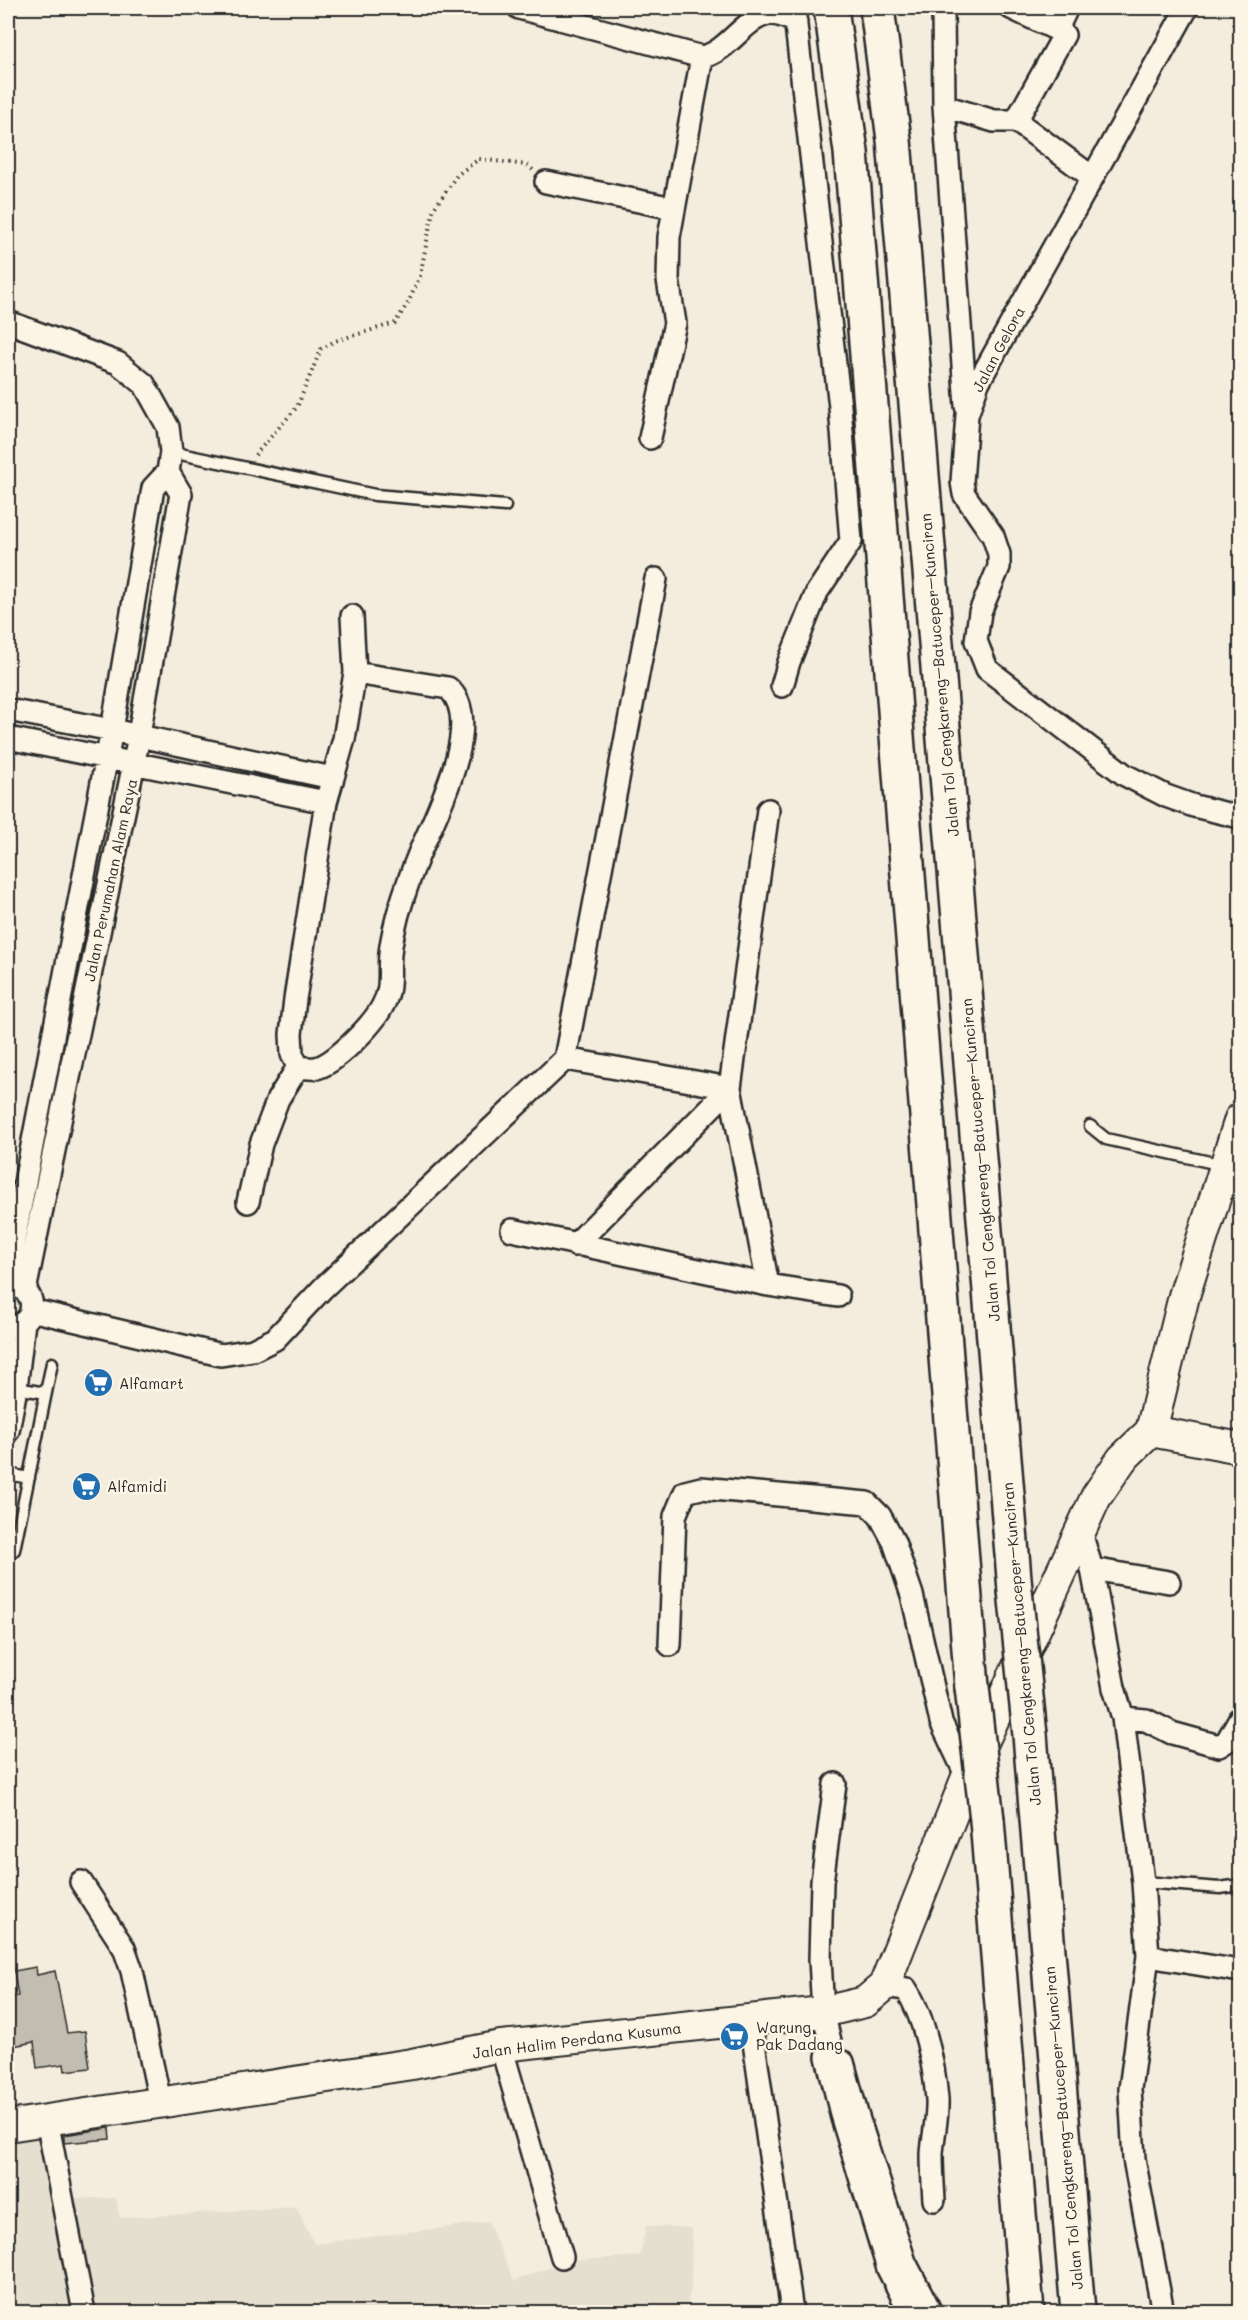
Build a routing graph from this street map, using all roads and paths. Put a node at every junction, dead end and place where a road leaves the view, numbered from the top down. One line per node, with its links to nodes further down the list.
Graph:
1 (519, 8): 10 (street)
2 (831, 8): 86 (highway, bridge)
3 (877, 8): 87 (highway, Jalan Tol Cengkareng–Batuceper–Kunciran, bridge)
4 (943, 8): 11 (street)
5 (1011, 8): 9 (street)
6 (1067, 8): 9 (street)
7 (1187, 8): 13 (street, Jalan Gelora)
8 (795, 15): 10 (street); 25 (street)
9 (1057, 29): 12 (street)
10 (702, 57): 15 (street)
11 (944, 106): 12 (street); 17 (street)
12 (1016, 122): 13 (street)
13 (1092, 177): 17 (street, Jalan Gelora)
14 (546, 182): 15 (street); 20 (path)
15 (673, 208): 18 (street)
16 (8, 322): 19 (street, Jalan Perumahan Alam Raya)
17 (967, 415): 35 (street, Jalan Gelora)
18 (650, 438)
19 (169, 462): 20 (lane); 27 (street, Jalan Perumahan Alam Raya); 28 (street, Jalan Perumahan Alam Raya)
20 (243, 466): 21 (lane)
21 (505, 506)
22 (656, 579): 36 (street)
23 (352, 616): 24 (street)
24 (355, 673): 32 (street); 37 (street)
25 (782, 686)
26 (8, 710): 27 (street)
27 (112, 730): 28 (street); 30 (street, Jalan Perumahan Alam Raya)
28 (139, 736): 31 (street, Jalan Perumahan Alam Raya); 32 (street)
29 (8, 738): 30 (street)
30 (107, 758): 31 (street); 45 (street, Jalan Perumahan Alam Raya)
31 (134, 763): 33 (street); 48 (street, Jalan Perumahan Alam Raya)
32 (332, 778): 33 (street)
33 (326, 802): 37 (street)
34 (768, 810): 38 (street)
35 (1240, 817)
36 (564, 1059): 38 (street); 48 (street)
37 (298, 1067): 42 (street)
38 (730, 1088): 44 (street); 46 (street)
39 (1240, 1119): 41 (main road)
40 (1090, 1126): 41 (lane)
41 (1226, 1166): 53 (main road)
42 (248, 1202)
43 (512, 1230): 44 (street)
44 (575, 1245): 46 (street)
45 (8, 1271)
46 (768, 1285): 47 (street)
47 (838, 1296)
48 (19, 1307): 50 (street, Jalan Perumahan Alam Raya)
49 (52, 1363): 51 (lane)
50 (16, 1388): 51 (lane); 52 (street, Jalan Perumahan Alam Raya)
51 (46, 1393): 56 (lane)
52 (8, 1431)
53 (1151, 1431): 54 (main road); 57 (main road)
54 (1240, 1448)
55 (8, 1474): 56 (lane)
56 (29, 1478): 58 (lane)
57 (1081, 1533): 59 (street); 65 (main road)
58 (8, 1555)
59 (1092, 1569): 60 (street); 62 (street)
60 (1169, 1582)
61 (670, 1644): 65 (street)
62 (1123, 1718): 64 (street); 68 (street)
63 (1240, 1718): 64 (street)
64 (1232, 1746)
65 (967, 1777): 72 (main road)
66 (835, 1784): 73 (street)
67 (81, 1882): 77 (street)
68 (1143, 1882): 69 (lane); 70 (street)
69 (1240, 1885)
70 (1148, 1956): 71 (street); 88 (street)
71 (1240, 1971)
72 (884, 1986): 73 (main road, Jalan Halim Perdana Kusuma); 80 (street)
73 (823, 2012): 74 (main road, Jalan Halim Perdana Kusuma); 75 (street)
74 (751, 2021): 76 (main road, Jalan Halim Perdana Kusuma); 83 (street)
75 (830, 2040): 84 (street); 85 (street)
76 (501, 2046): 77 (main road, Jalan Halim Perdana Kusuma); 81 (street)
77 (160, 2101): 78 (main road, Jalan Halim Perdana Kusuma)
78 (47, 2120): 79 (main road, Jalan Halim Perdana Kusuma); 82 (street)
79 (8, 2126)
80 (934, 2200)
81 (562, 2258)
82 (84, 2313)
83 (792, 2313)
84 (910, 2313)
85 (931, 2313)
86 (1027, 2313)
87 (1078, 2313)
88 (1163, 2313)

